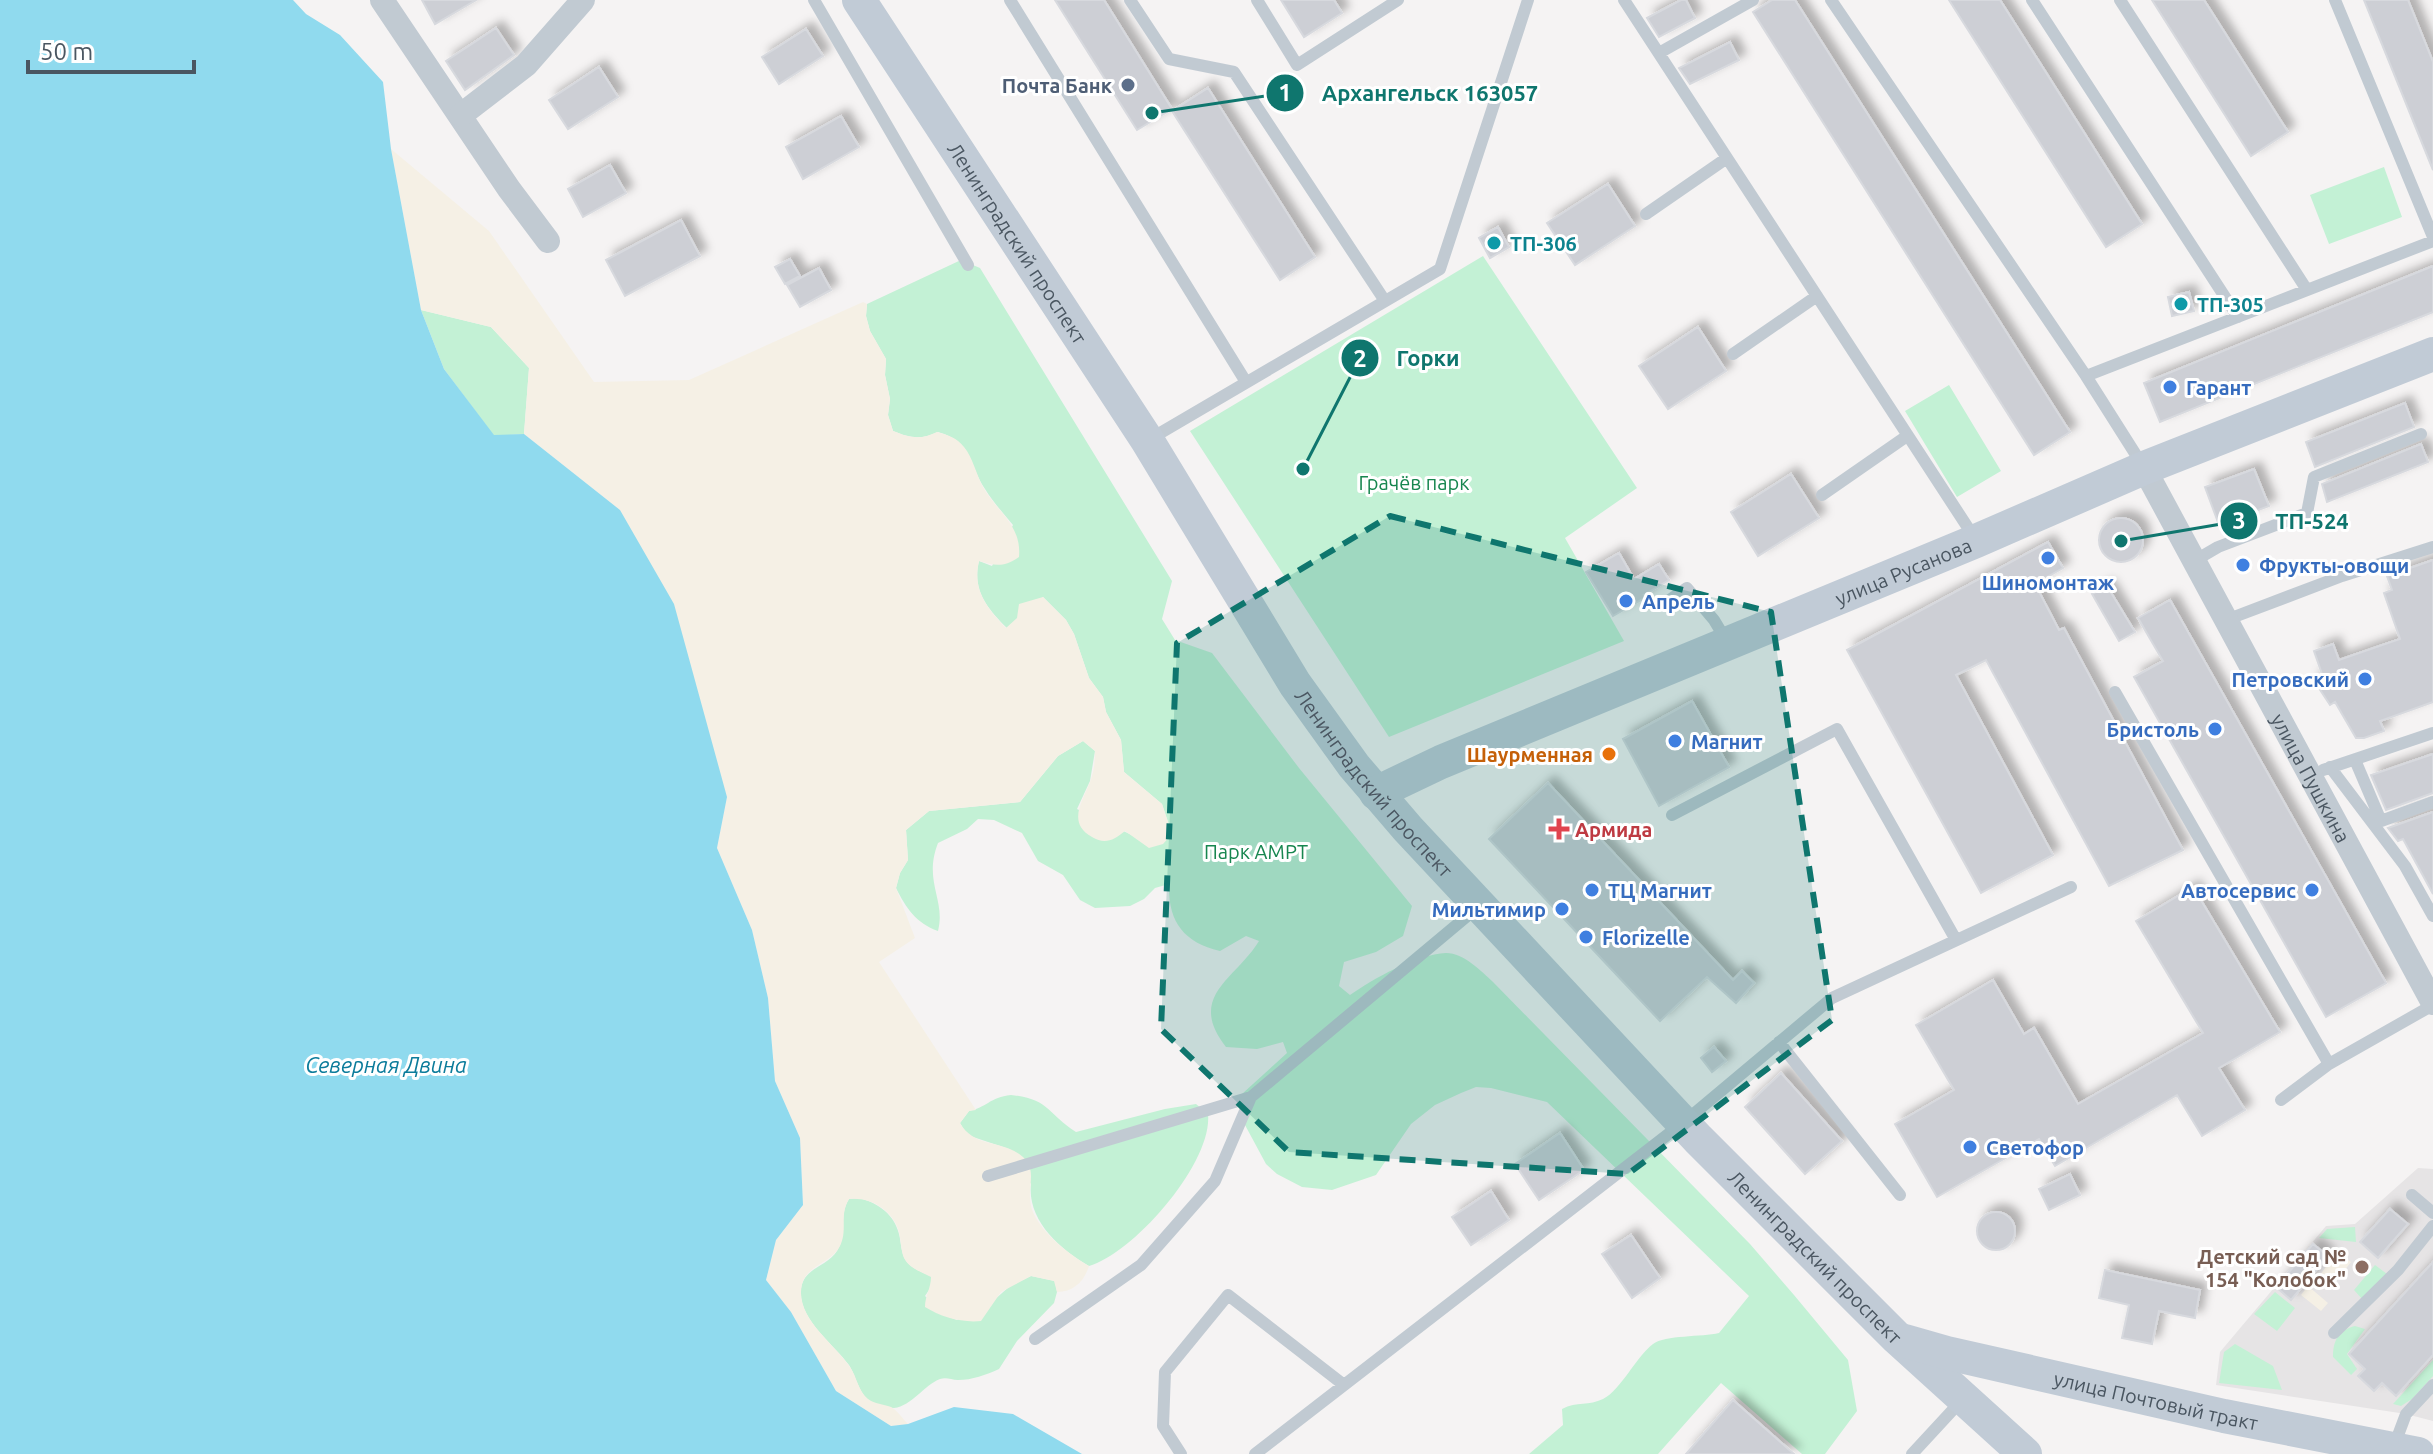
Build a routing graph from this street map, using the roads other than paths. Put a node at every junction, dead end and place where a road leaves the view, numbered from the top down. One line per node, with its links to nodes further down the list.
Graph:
1 (382, 0): 17 (street)
2 (583, 0): 17 (street)
3 (814, 0): 22 (lane)
4 (859, 0): 33 (main road, Ленинградский проспект)
5 (1010, 0): 30 (lane)
6 (1130, 0): 25 (lane)
7 (1257, 0): 8 (lane)
8 (1398, 0)
9 (1528, 0): 25 (lane)
10 (1624, 0): 16 (lane)
11 (1753, 0): 16 (lane)
12 (1831, 0): 29 (lane)
13 (2032, 0): 26 (lane)
14 (2120, 0): 23 (lane)
15 (2335, 0): 20 (lane)
16 (1659, 53): 18 (lane)
17 (461, 115): 21 (street)
18 (1727, 158): 19 (lane); 24 (lane)
19 (1646, 214)
20 (2433, 239): 23 (lane)
21 (548, 241)
22 (968, 265)
23 (2307, 290): 26 (lane)
24 (1817, 296): 27 (lane); 32 (lane)
25 (1385, 301): 30 (lane)
26 (2238, 317): 29 (lane)
27 (1733, 354)
28 (2429, 360): 34 (main road, улица Русанова)
29 (2086, 376): 34 (lane)
30 (1246, 382): 33 (lane)
31 (2421, 434): 38 (lane)
32 (1907, 436): 35 (lane); 36 (lane)
33 (1147, 440): 46 (main road, Ленинградский проспект)
34 (2144, 468): 36 (main road, улица Русанова); 38 (street, улица Пушкина)
35 (1822, 495)
36 (1976, 541): 41 (main road, улица Русанова)
37 (2433, 547): 40 (lane)
38 (2194, 561): 40 (street, улица Пушкина)
39 (1661, 606): 41 (lane)
40 (2226, 620): 45 (street, улица Пушкина)
41 (1728, 644): 46 (main road, улица Русанова)
42 (2115, 692): 55 (lane)
43 (2433, 733): 44 (lane)
44 (2355, 760): 45 (lane); 47 (lane)
45 (2320, 771): 51 (lane); 53 (street, улица Пушкина)
46 (1376, 793): 50 (main road, Ленинградский проспект)
47 (2433, 802)
48 (1672, 815): 52 (lane)
49 (2071, 887): 52 (lane)
50 (1480, 905): 56 (lane); 58 (main road, Ленинградский проспект)
51 (2433, 916)
52 (1956, 940): 54 (lane)
53 (2433, 1004): 55 (lane)
54 (1779, 1042): 58 (lane); 60 (lane)
55 (2329, 1064): 57 (lane)
56 (1251, 1097): 59 (lane); 66 (lane)
57 (2281, 1100)
58 (1684, 1122): 65 (main road, Ленинградский проспект); 67 (lane)
59 (988, 1176)
60 (1900, 1195)
61 (2412, 1195): 62 (lane)
62 (2433, 1213)
63 (2433, 1226): 64 (lane)
64 (2334, 1333)
65 (1897, 1338): 69 (main road, Ленинградский проспект); 70 (main road, улица Почтовый тракт)
66 (1035, 1339)
67 (1344, 1385): 71 (lane); 72 (lane)
68 (2433, 1385): 70 (lane)
69 (1963, 1398): 73 (lane); 74 (main road, Ленинградский проспект)
70 (2406, 1452)
71 (1181, 1454)
72 (1255, 1454)
73 (1912, 1454)
74 (2025, 1454)

